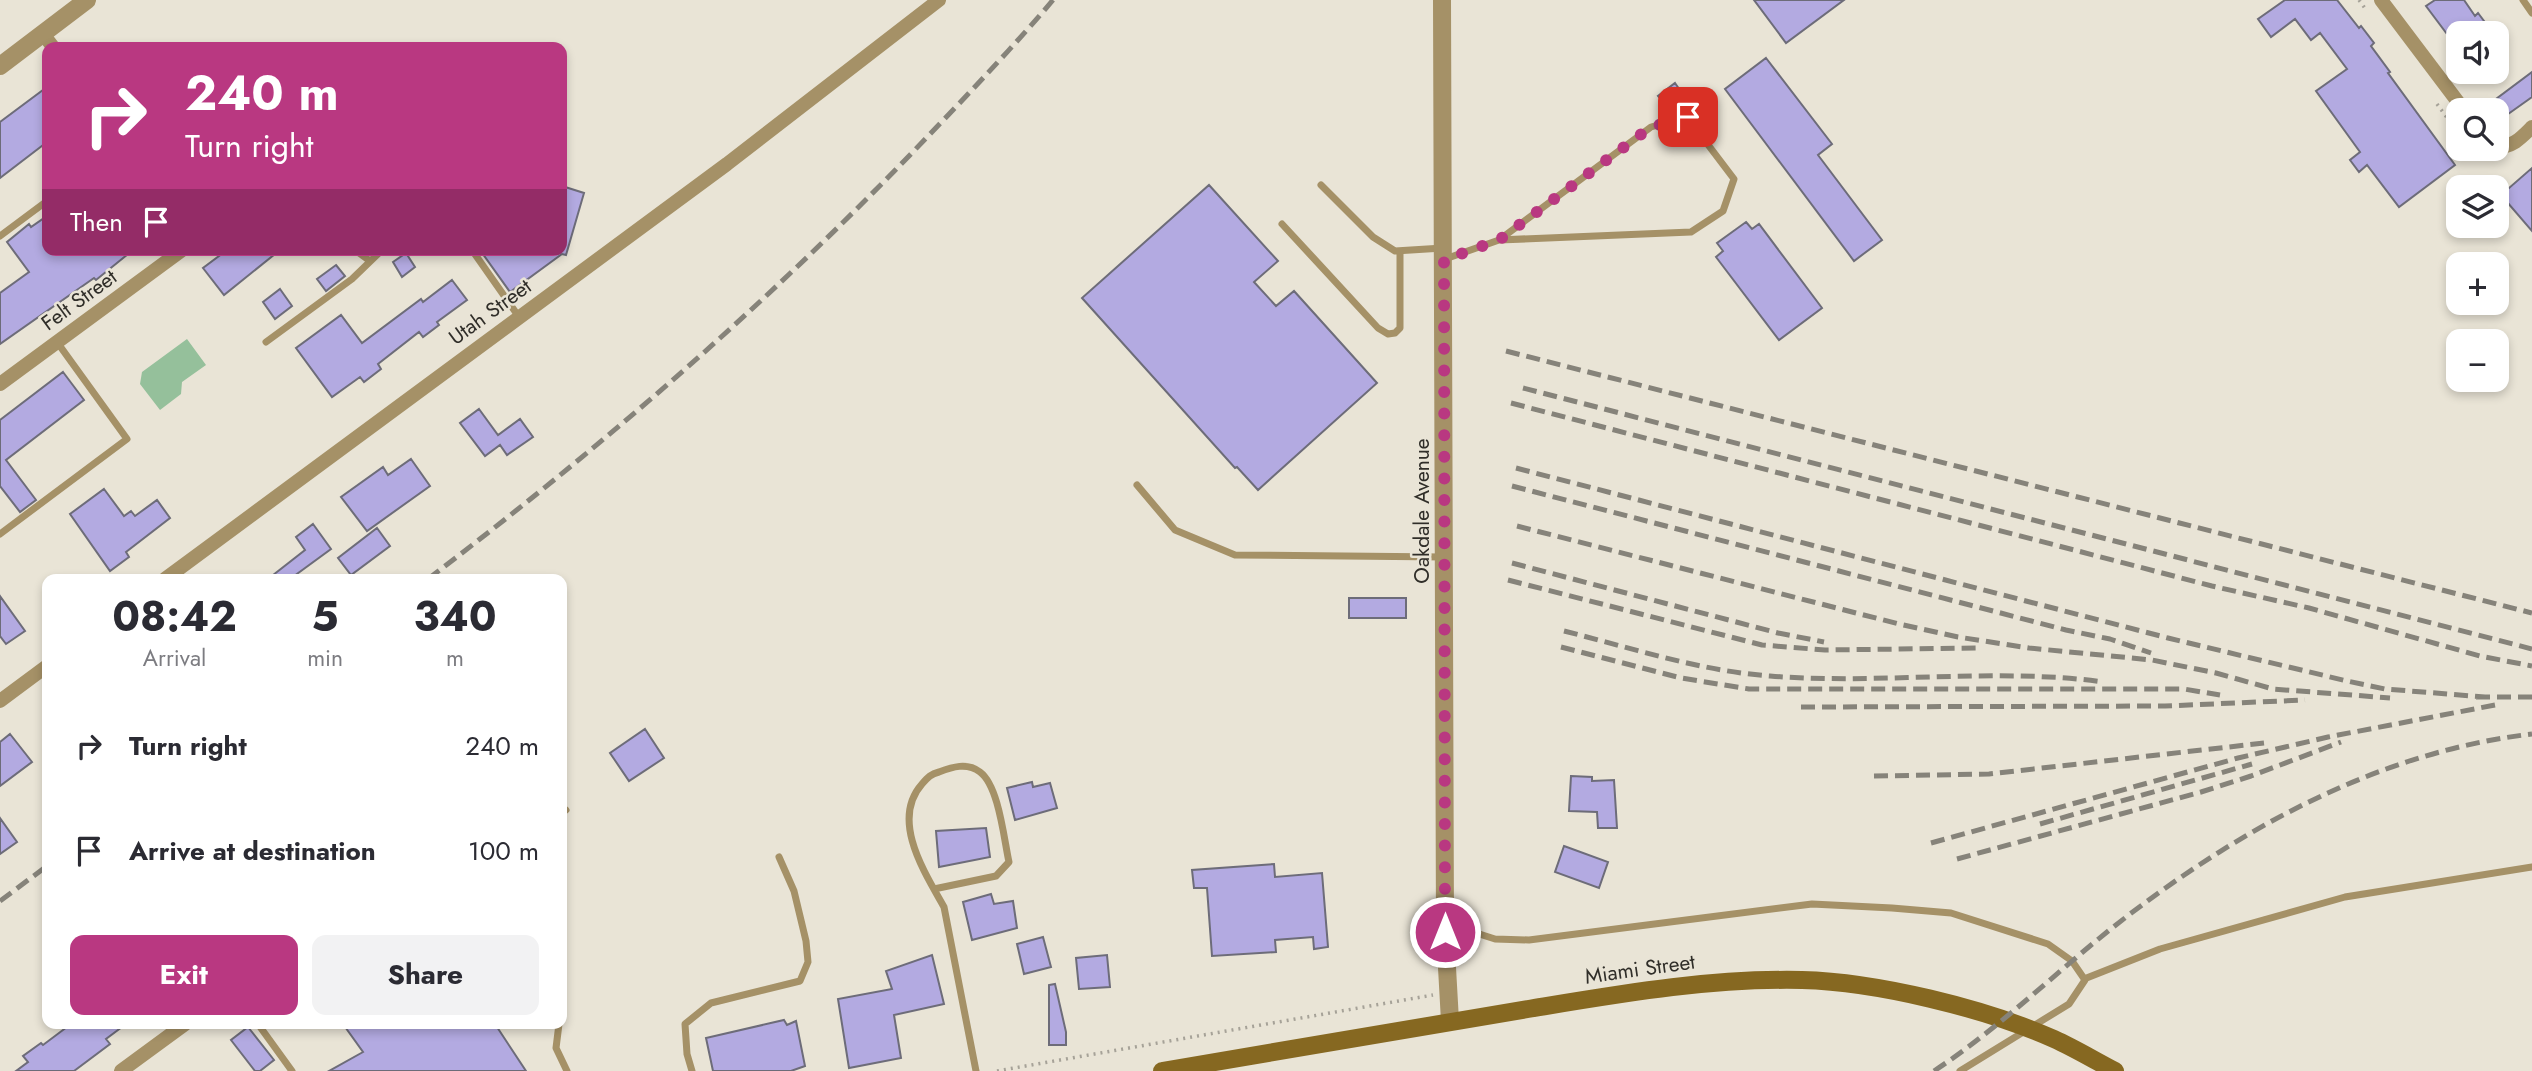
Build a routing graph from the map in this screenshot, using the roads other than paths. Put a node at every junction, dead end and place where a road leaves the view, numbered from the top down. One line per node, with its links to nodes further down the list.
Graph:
1 (87, 0): 7 (street)
2 (939, 0): 25 (street, Utah Street)
3 (1442, 0): 19 (street, Oakdale Avenue)
4 (2381, 0): 10 (street)
5 (2522, 0): 6 (lane)
6 (2532, 13)
7 (48, 40)
8 (42, 43): 9 (street)
9 (0, 66)
10 (2455, 98)
11 (2532, 127): 12 (street)
12 (2509, 145)
13 (1321, 186): 18 (lane)
14 (42, 205): 16 (lane)
15 (1282, 225): 18 (lane)
16 (0, 236)
17 (1499, 240): 17 (lane); 19 (lane)
18 (1400, 251): 19 (lane)
19 (1444, 254): 31 (street, Oakdale Avenue)
20 (174, 256): 26 (street, Felt Street)
21 (363, 256): 24 (lane)
22 (375, 256): 24 (lane)
23 (476, 256): 25 (lane)
24 (370, 261): 27 (lane)
25 (519, 317): 32 (street, Utah Street)
26 (57, 342): 28 (street, Felt Street); 30 (lane)
27 (266, 342)
28 (0, 384)
29 (1137, 485): 31 (lane)
30 (0, 534)
31 (1445, 557): 38 (street, Oakdale Avenue)
32 (172, 574)
33 (42, 670): 34 (street)
34 (0, 701)
35 (779, 857): 47 (lane)
36 (2532, 867): 39 (lane)
37 (934, 889): 37 (lane); 48 (lane)
38 (1445, 932): 39 (lane); 40 (street, Oakdale Avenue)
39 (2084, 979): 50 (lane)
40 (1450, 1021): 49 (main road, Miami Street); 51 (main road, Miami Street)
41 (178, 1029): 44 (street)
42 (262, 1029): 45 (lane)
43 (558, 1029): 46 (lane)
44 (121, 1071)
45 (292, 1071)
46 (567, 1071)
47 (692, 1071)
48 (976, 1071)
49 (1162, 1071)
50 (1960, 1071)
51 (2115, 1071)

